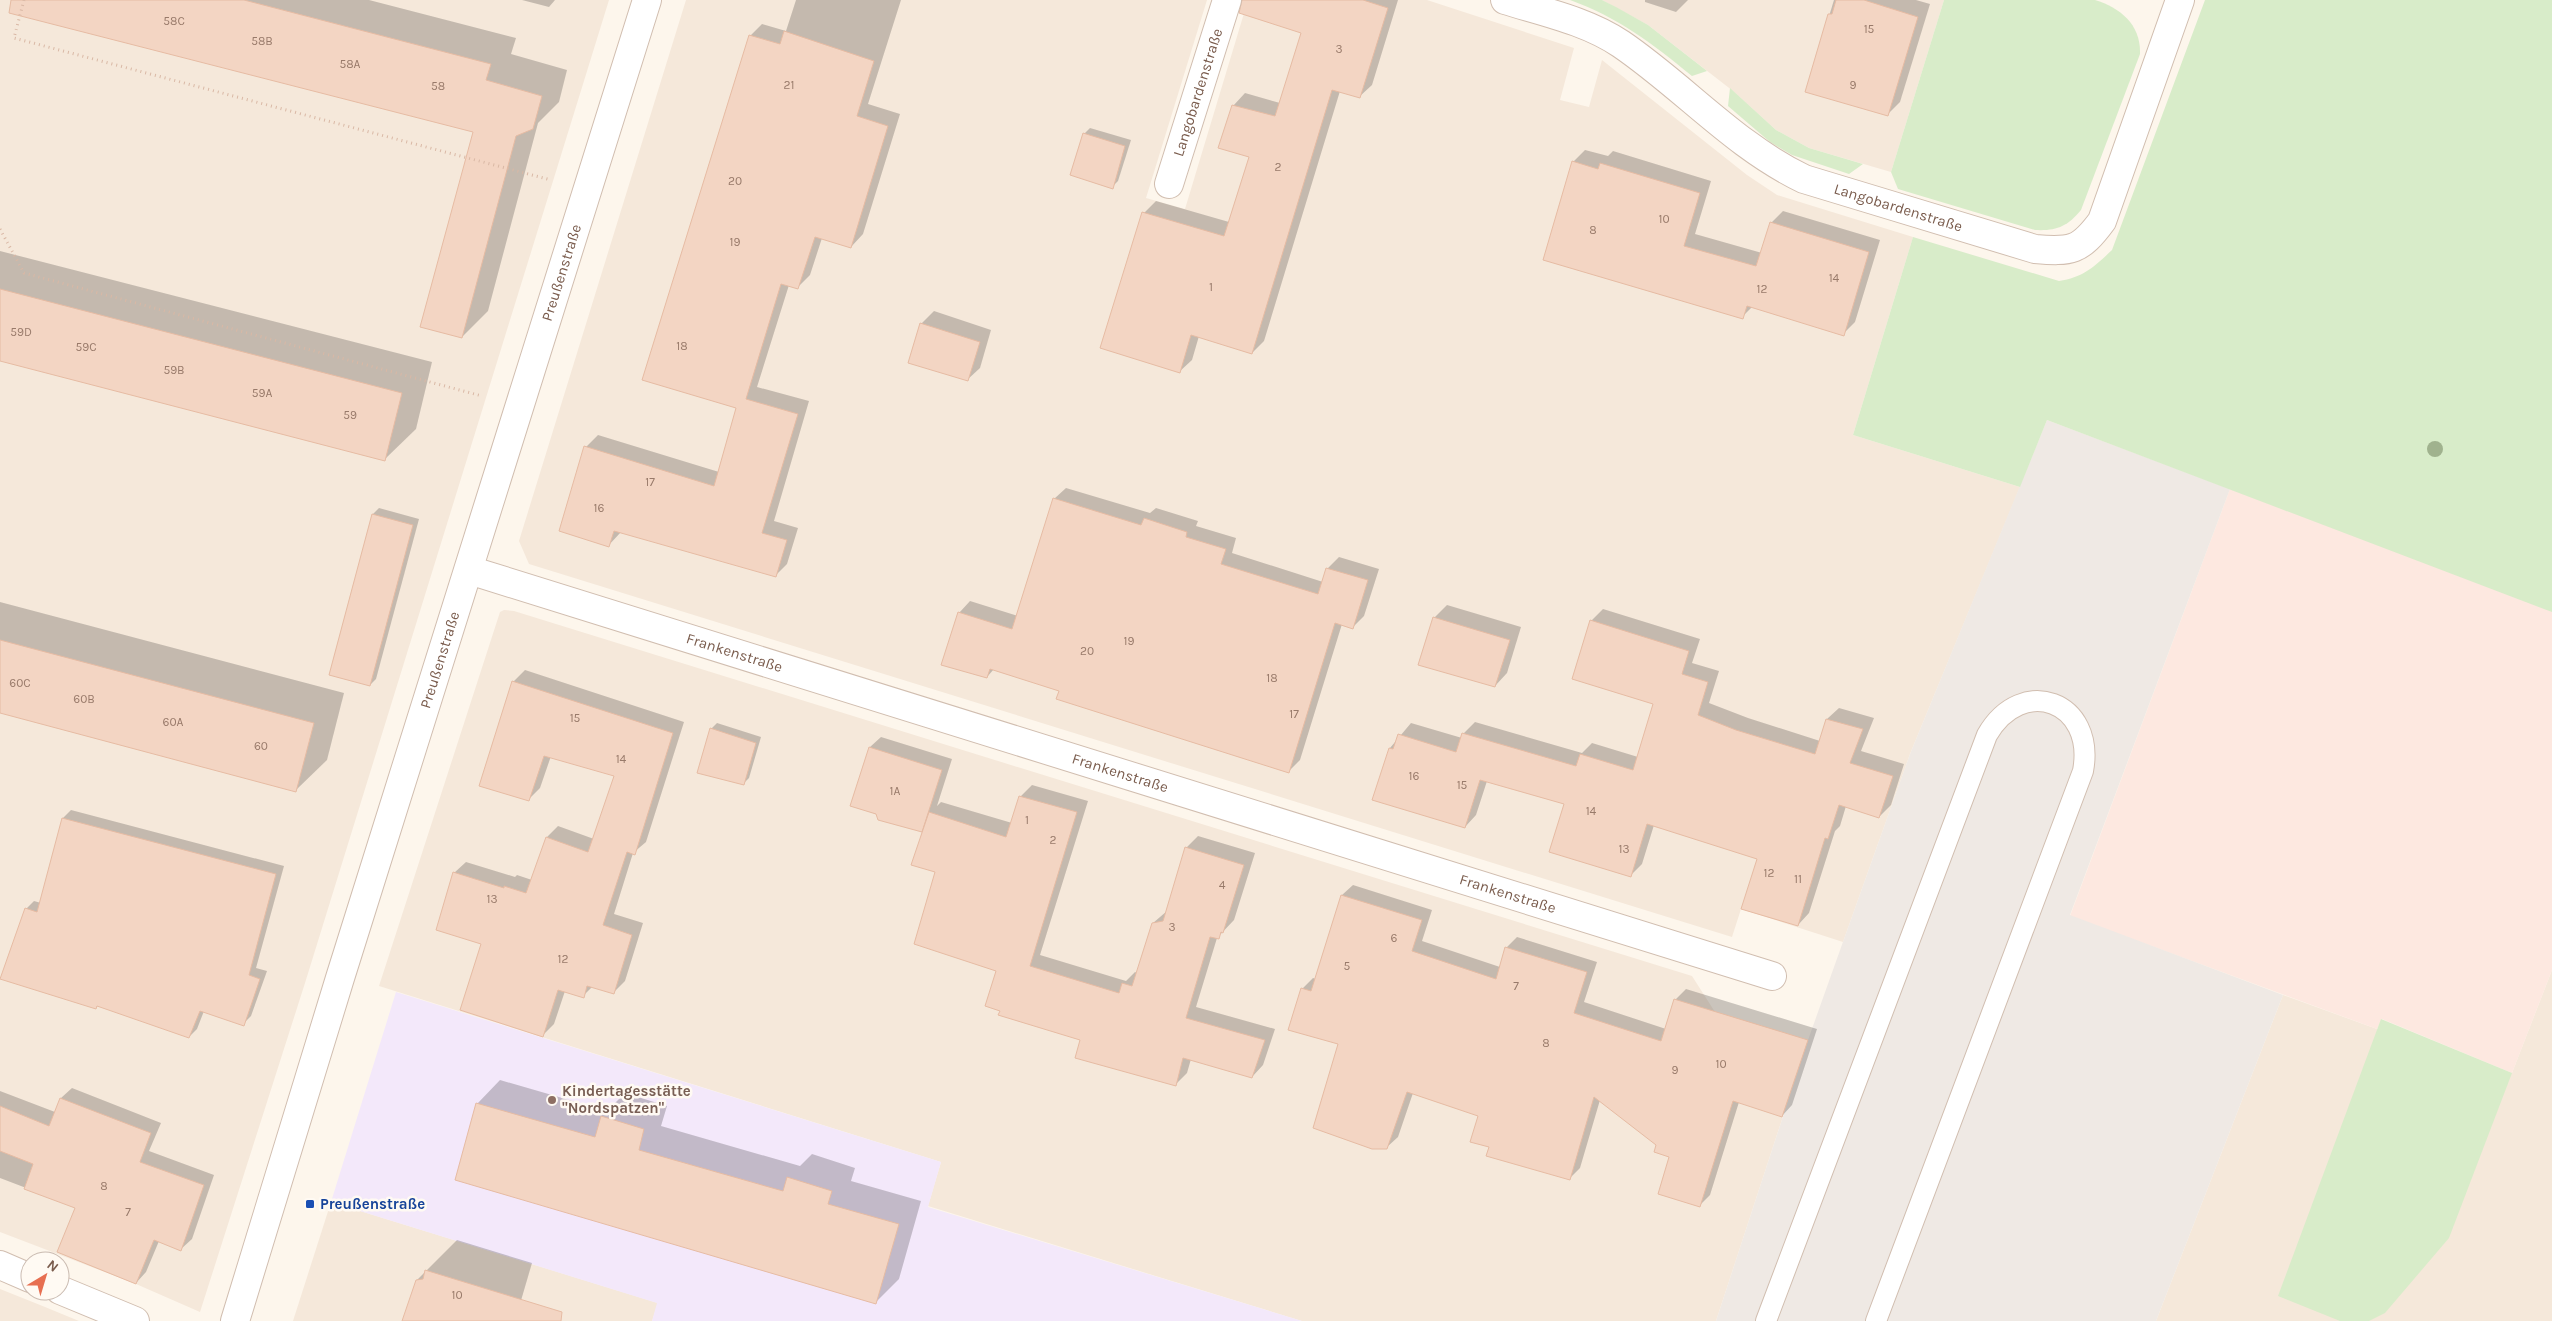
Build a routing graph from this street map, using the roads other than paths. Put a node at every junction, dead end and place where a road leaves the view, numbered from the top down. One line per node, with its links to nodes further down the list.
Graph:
1 (647, 0): 6 (street, Preußenstraße)
2 (1227, 0): 5 (street, Langobardenstraße)
3 (1505, 0): 4 (street, Langobardenstraße)
4 (2175, 1)
5 (1169, 184)
6 (469, 570): 7 (street, Frankenstraße); 12 (street, Preußenstraße)
7 (1772, 976)
8 (0, 1266): 9 (street)
9 (20, 1274)
10 (70, 1294): 11 (street)
11 (135, 1321)
12 (235, 1321)
13 (1766, 1321): 14 (lane)
14 (1876, 1321)

